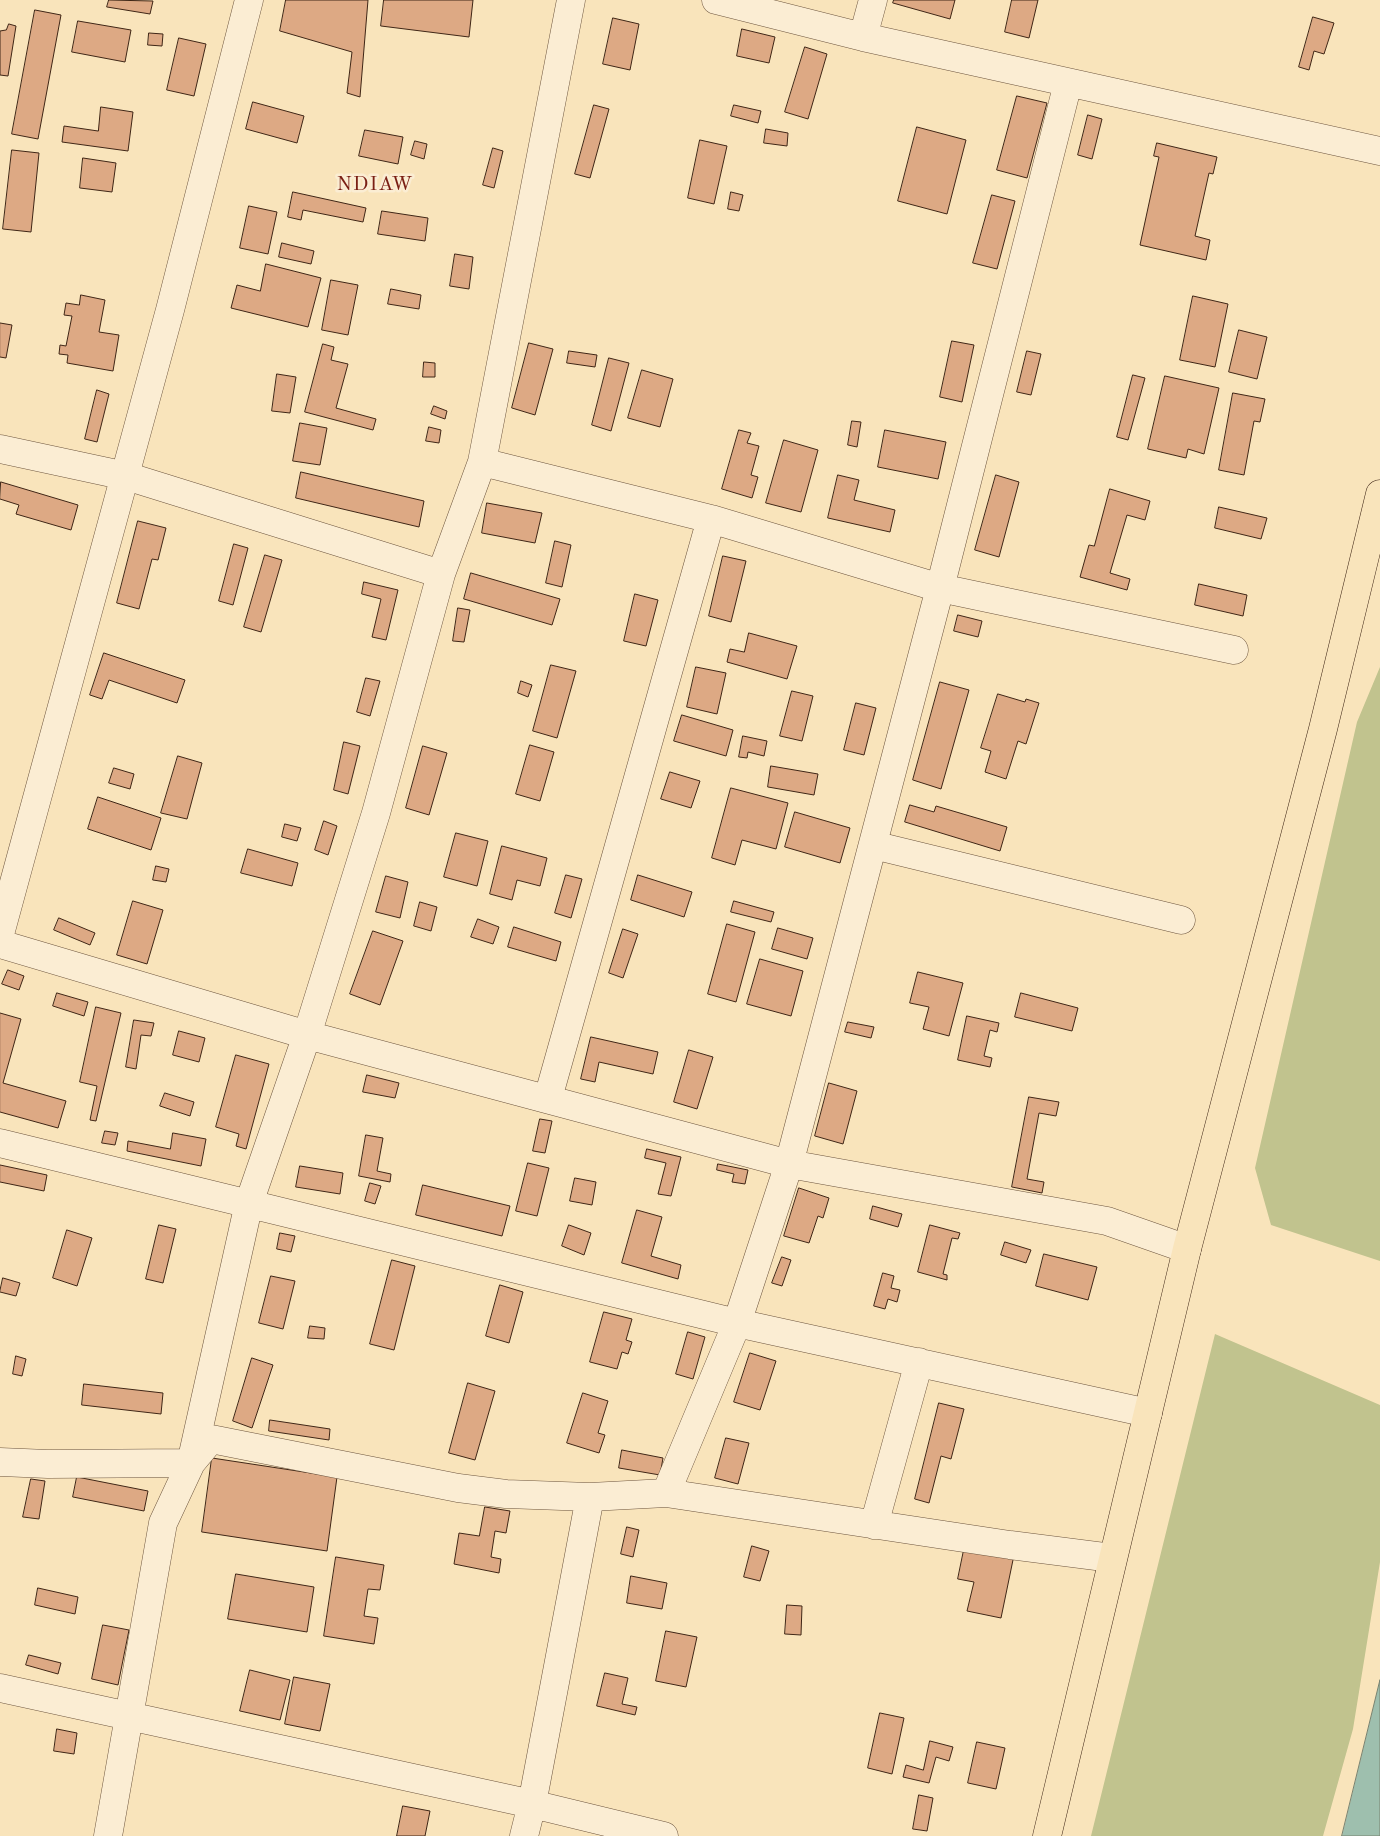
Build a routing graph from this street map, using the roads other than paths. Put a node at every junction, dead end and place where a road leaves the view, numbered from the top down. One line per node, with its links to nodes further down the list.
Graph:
1 (249, 0): 10 (street)
2 (571, 0): 9 (street)
3 (716, 0): 5 (street)
4 (873, 0): 5 (street)
5 (863, 37): 6 (street)
6 (1068, 83): 7 (street); 14 (street)
7 (1380, 151)
8 (0, 449): 10 (street)
9 (482, 462): 12 (street); 13 (street)
10 (126, 476): 13 (street); 18 (street)
11 (1380, 494): 25 (main road)
12 (710, 519): 14 (street); 21 (street)
13 (441, 574): 20 (street)
14 (940, 588): 15 (street); 16 (street)
15 (1234, 650)
16 (873, 845): 17 (street); 23 (street)
17 (1181, 920)
18 (0, 934)
19 (0, 944): 20 (street)
20 (307, 1035): 21 (street); 24 (street)
21 (548, 1098): 23 (street)
22 (0, 1143): 24 (street)
23 (789, 1164): 25 (street); 26 (street)
24 (249, 1203): 26 (street); 30 (street)
25 (1187, 1249): 28 (main road)
26 (737, 1323): 27 (street); 31 (street)
27 (919, 1362): 28 (street); 33 (street)
28 (1148, 1413): 34 (main road)
29 (0, 1462): 30 (street)
30 (191, 1463): 32 (street); 36 (street)
31 (666, 1493): 32 (street); 33 (street)
32 (590, 1497): 37 (street)
33 (874, 1525): 34 (street)
34 (1112, 1558): 41 (main road)
35 (0, 1688): 36 (street)
36 (130, 1716): 37 (street); 38 (street)
37 (532, 1804): 39 (street); 40 (street)
38 (108, 1836)
39 (524, 1836)
40 (664, 1836)
41 (1047, 1836)

